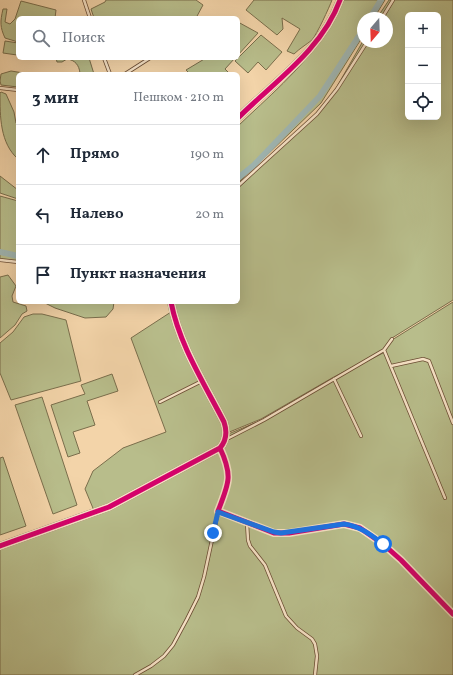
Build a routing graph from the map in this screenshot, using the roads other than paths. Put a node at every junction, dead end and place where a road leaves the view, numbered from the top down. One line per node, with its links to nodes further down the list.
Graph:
1 (84, 0): 5 (lane)
2 (340, 0): 13 (street)
3 (393, 0): 4 (lane)
4 (386, 12)
5 (89, 16)
6 (363, 48): 14 (lane)
7 (105, 60): 9 (lane)
8 (147, 60): 10 (lane)
9 (109, 72)
10 (128, 72)
11 (0, 88): 12 (lane)
12 (16, 90)
13 (240, 116)
14 (240, 184)
15 (0, 260): 16 (lane)
16 (16, 262)
17 (171, 304): 22 (street)
18 (392, 339): 19 (lane)
19 (384, 350): 20 (lane); 21 (lane)
20 (391, 366): 24 (lane); 28 (lane)
21 (334, 379): 25 (lane); 26 (lane)
22 (203, 380): 23 (lane); 26 (street)
23 (160, 402)
24 (453, 423)
25 (361, 436)
26 (225, 440): 27 (street)
27 (220, 448): 29 (street); 31 (street)
28 (446, 498)
29 (218, 512): 30 (street); 33 (lane)
30 (247, 523): 32 (street); 34 (lane)
31 (0, 546)
32 (453, 614)
33 (135, 675)
34 (315, 675)

